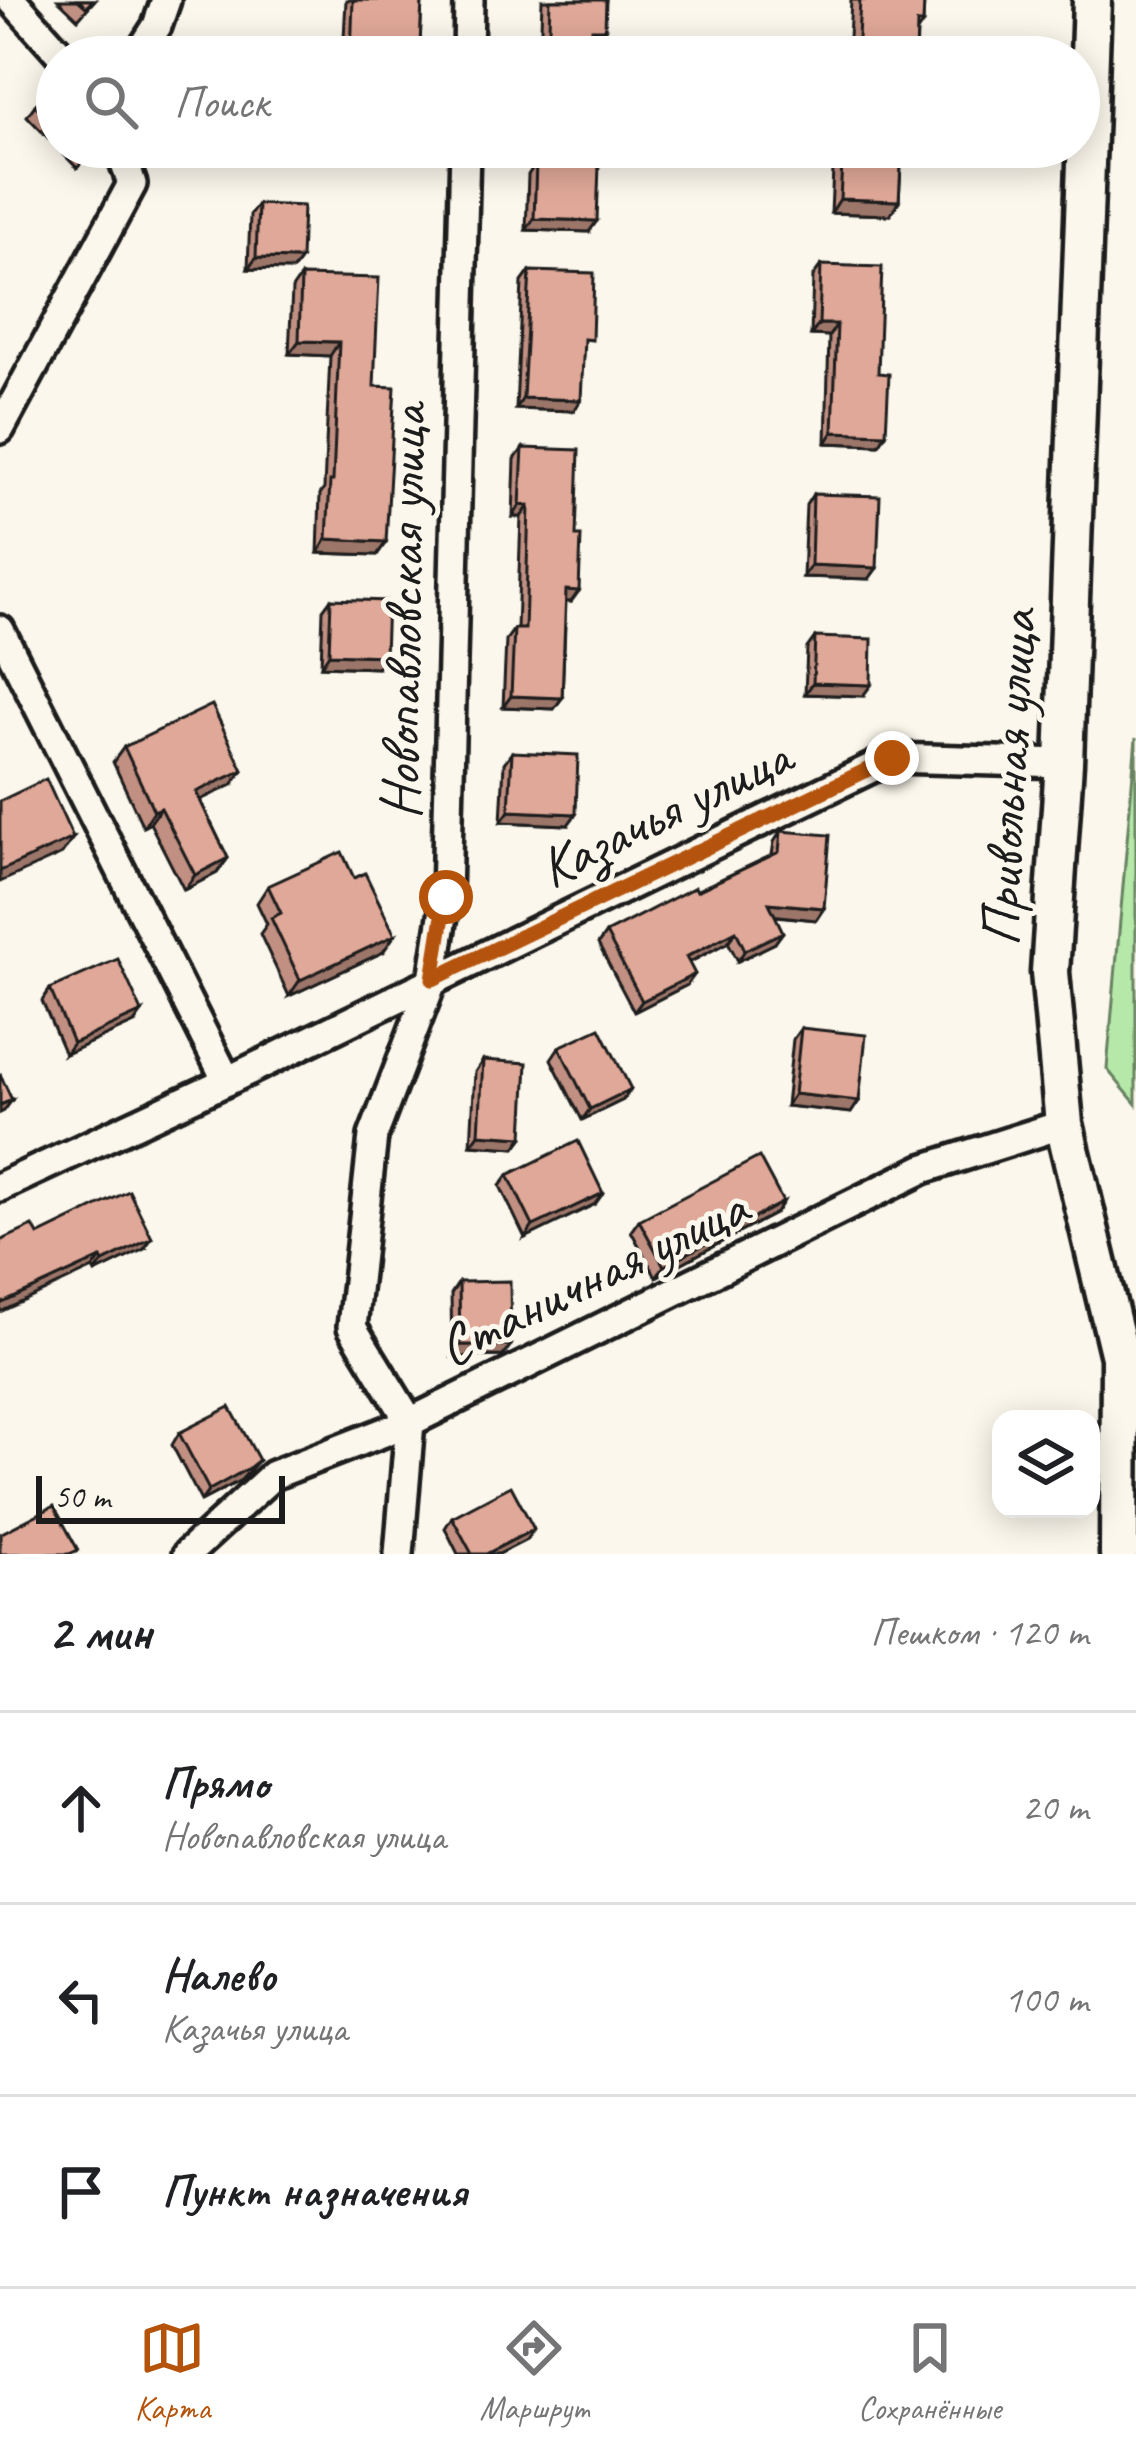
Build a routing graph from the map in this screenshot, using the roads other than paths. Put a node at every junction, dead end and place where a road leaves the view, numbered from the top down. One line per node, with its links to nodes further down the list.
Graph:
1 (12, 0): 5 (street)
2 (166, 0): 6 (street)
3 (469, 0): 7 (street)
4 (1091, 0): 8 (street, Привольная улица)
5 (44, 36)
6 (150, 36)
7 (468, 36)
8 (1090, 36)
9 (126, 168): 12 (street)
10 (464, 168): 15 (street, Новопавловская улица)
11 (1085, 168): 14 (street, Привольная улица)
12 (0, 429)
13 (0, 630): 16 (street)
14 (1064, 763): 15 (street, Казачья улица); 17 (street, Привольная улица)
15 (433, 979): 16 (street, Казачья улица); 19 (street, Новопавловская улица)
16 (227, 1081): 18 (street, Казачья улица)
17 (1064, 1124): 19 (street, Станичная улица); 22 (street, Привольная улица)
18 (0, 1187)
19 (410, 1422): 20 (street, Станичная улица); 21 (street)
20 (187, 1554)
21 (399, 1554)
22 (1119, 1554)

